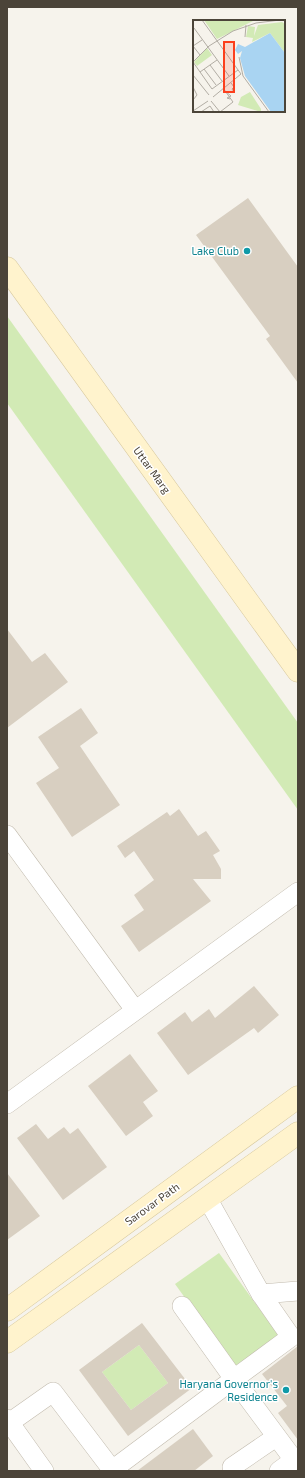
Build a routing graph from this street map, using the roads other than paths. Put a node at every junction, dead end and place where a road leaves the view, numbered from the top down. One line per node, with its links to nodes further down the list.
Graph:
1 (7, 268): 2 (main road, Uttar Marg)
2 (298, 671)
3 (7, 835): 5 (street)
4 (298, 892): 5 (street)
5 (135, 1010): 7 (street)
6 (298, 1097): 13 (main road, Sarovar Path)
7 (7, 1104)
8 (298, 1133): 9 (main road)
9 (208, 1198): 11 (street); 14 (main road)
10 (298, 1291): 11 (street)
11 (261, 1294): 15 (street)
12 (182, 1306): 15 (street)
13 (7, 1310)
14 (7, 1342)
15 (234, 1379): 17 (street); 18 (street)
16 (8, 1421): 18 (street); 19 (street)
17 (276, 1437): 20 (street); 21 (street)
18 (112, 1470)
19 (44, 1471)
20 (235, 1471)
21 (279, 1471)

